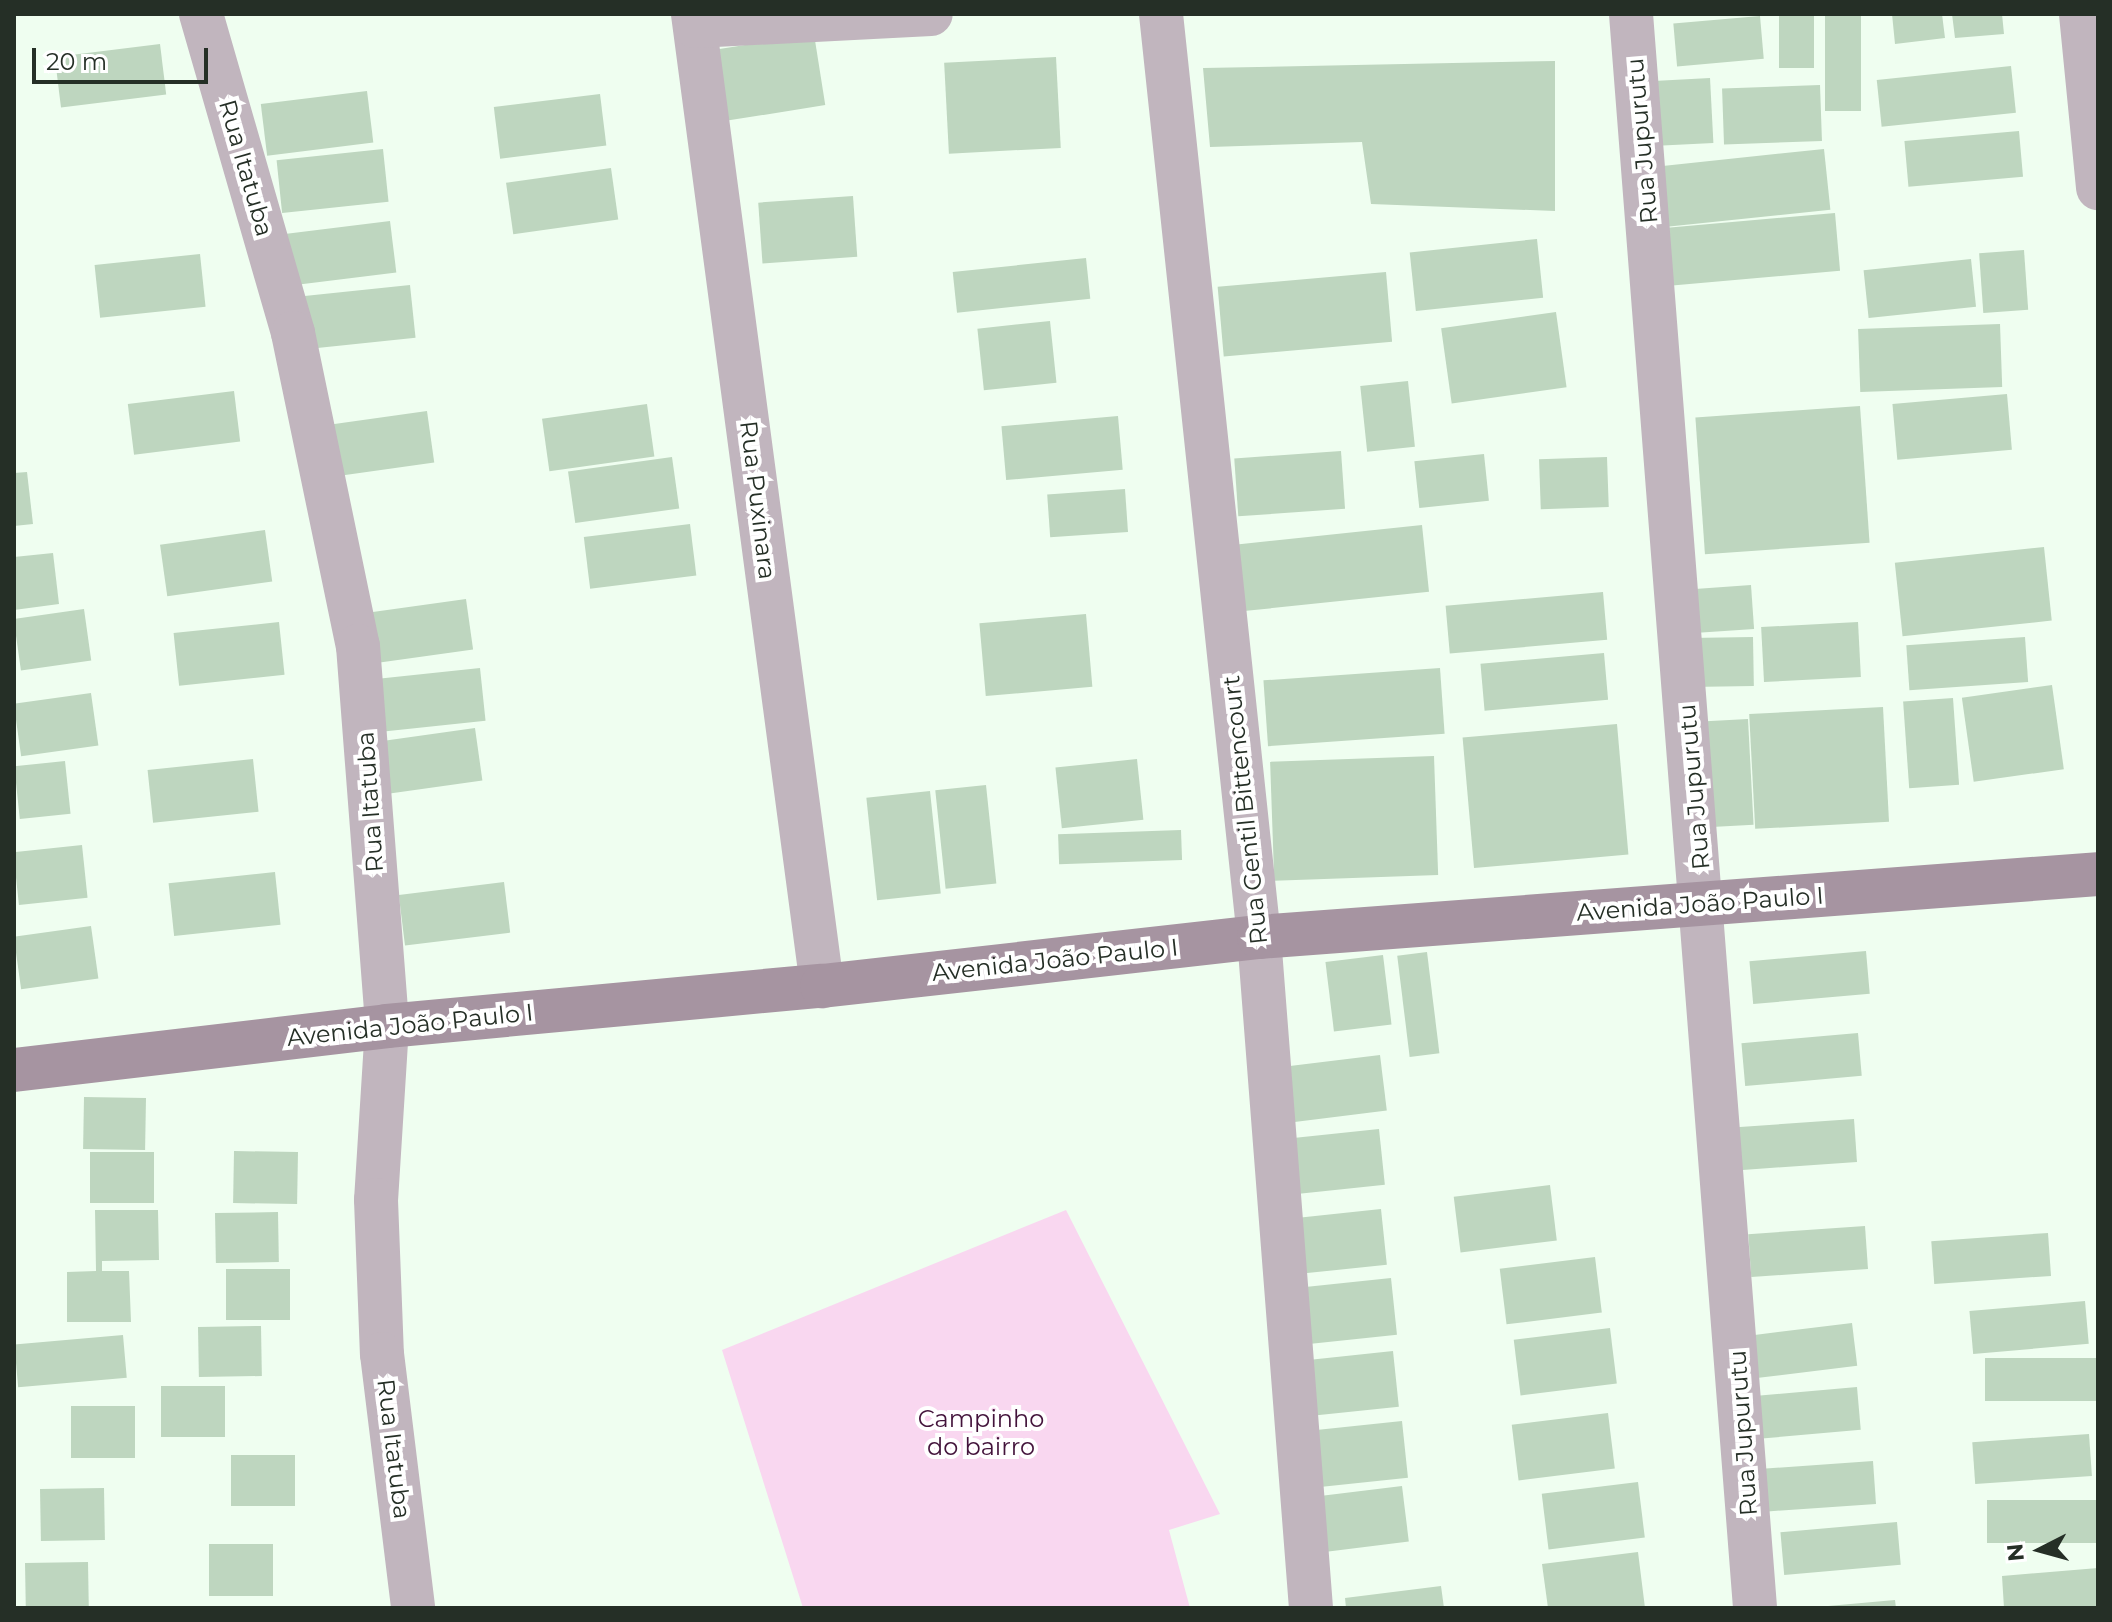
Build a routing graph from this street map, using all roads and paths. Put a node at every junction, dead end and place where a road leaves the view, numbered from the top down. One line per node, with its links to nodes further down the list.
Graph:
1 (201, 14): 12 (street, Rua Itatuba)
2 (931, 14): 6 (street)
3 (1161, 14): 10 (street, Rua Gentil Bittencourt)
4 (1631, 14): 9 (street, Rua Jupurutu)
5 (2081, 14): 7 (street)
6 (694, 20): 11 (street, Rua Puxinara)
7 (2098, 188)
8 (2098, 874): 9 (street, Avenida João Paulo I)
9 (1703, 903): 10 (street, Avenida João Paulo I); 16 (street, Rua Jupurutu)
10 (1259, 937): 11 (street, Avenida João Paulo I); 15 (street, Rua Gentil Bittencourt)
11 (822, 986): 12 (street, Avenida João Paulo I)
12 (387, 1026): 13 (street, Avenida João Paulo I); 14 (street, Rua Itatuba)
13 (14, 1070)
14 (413, 1608)
15 (1311, 1608)
16 (1755, 1608)

